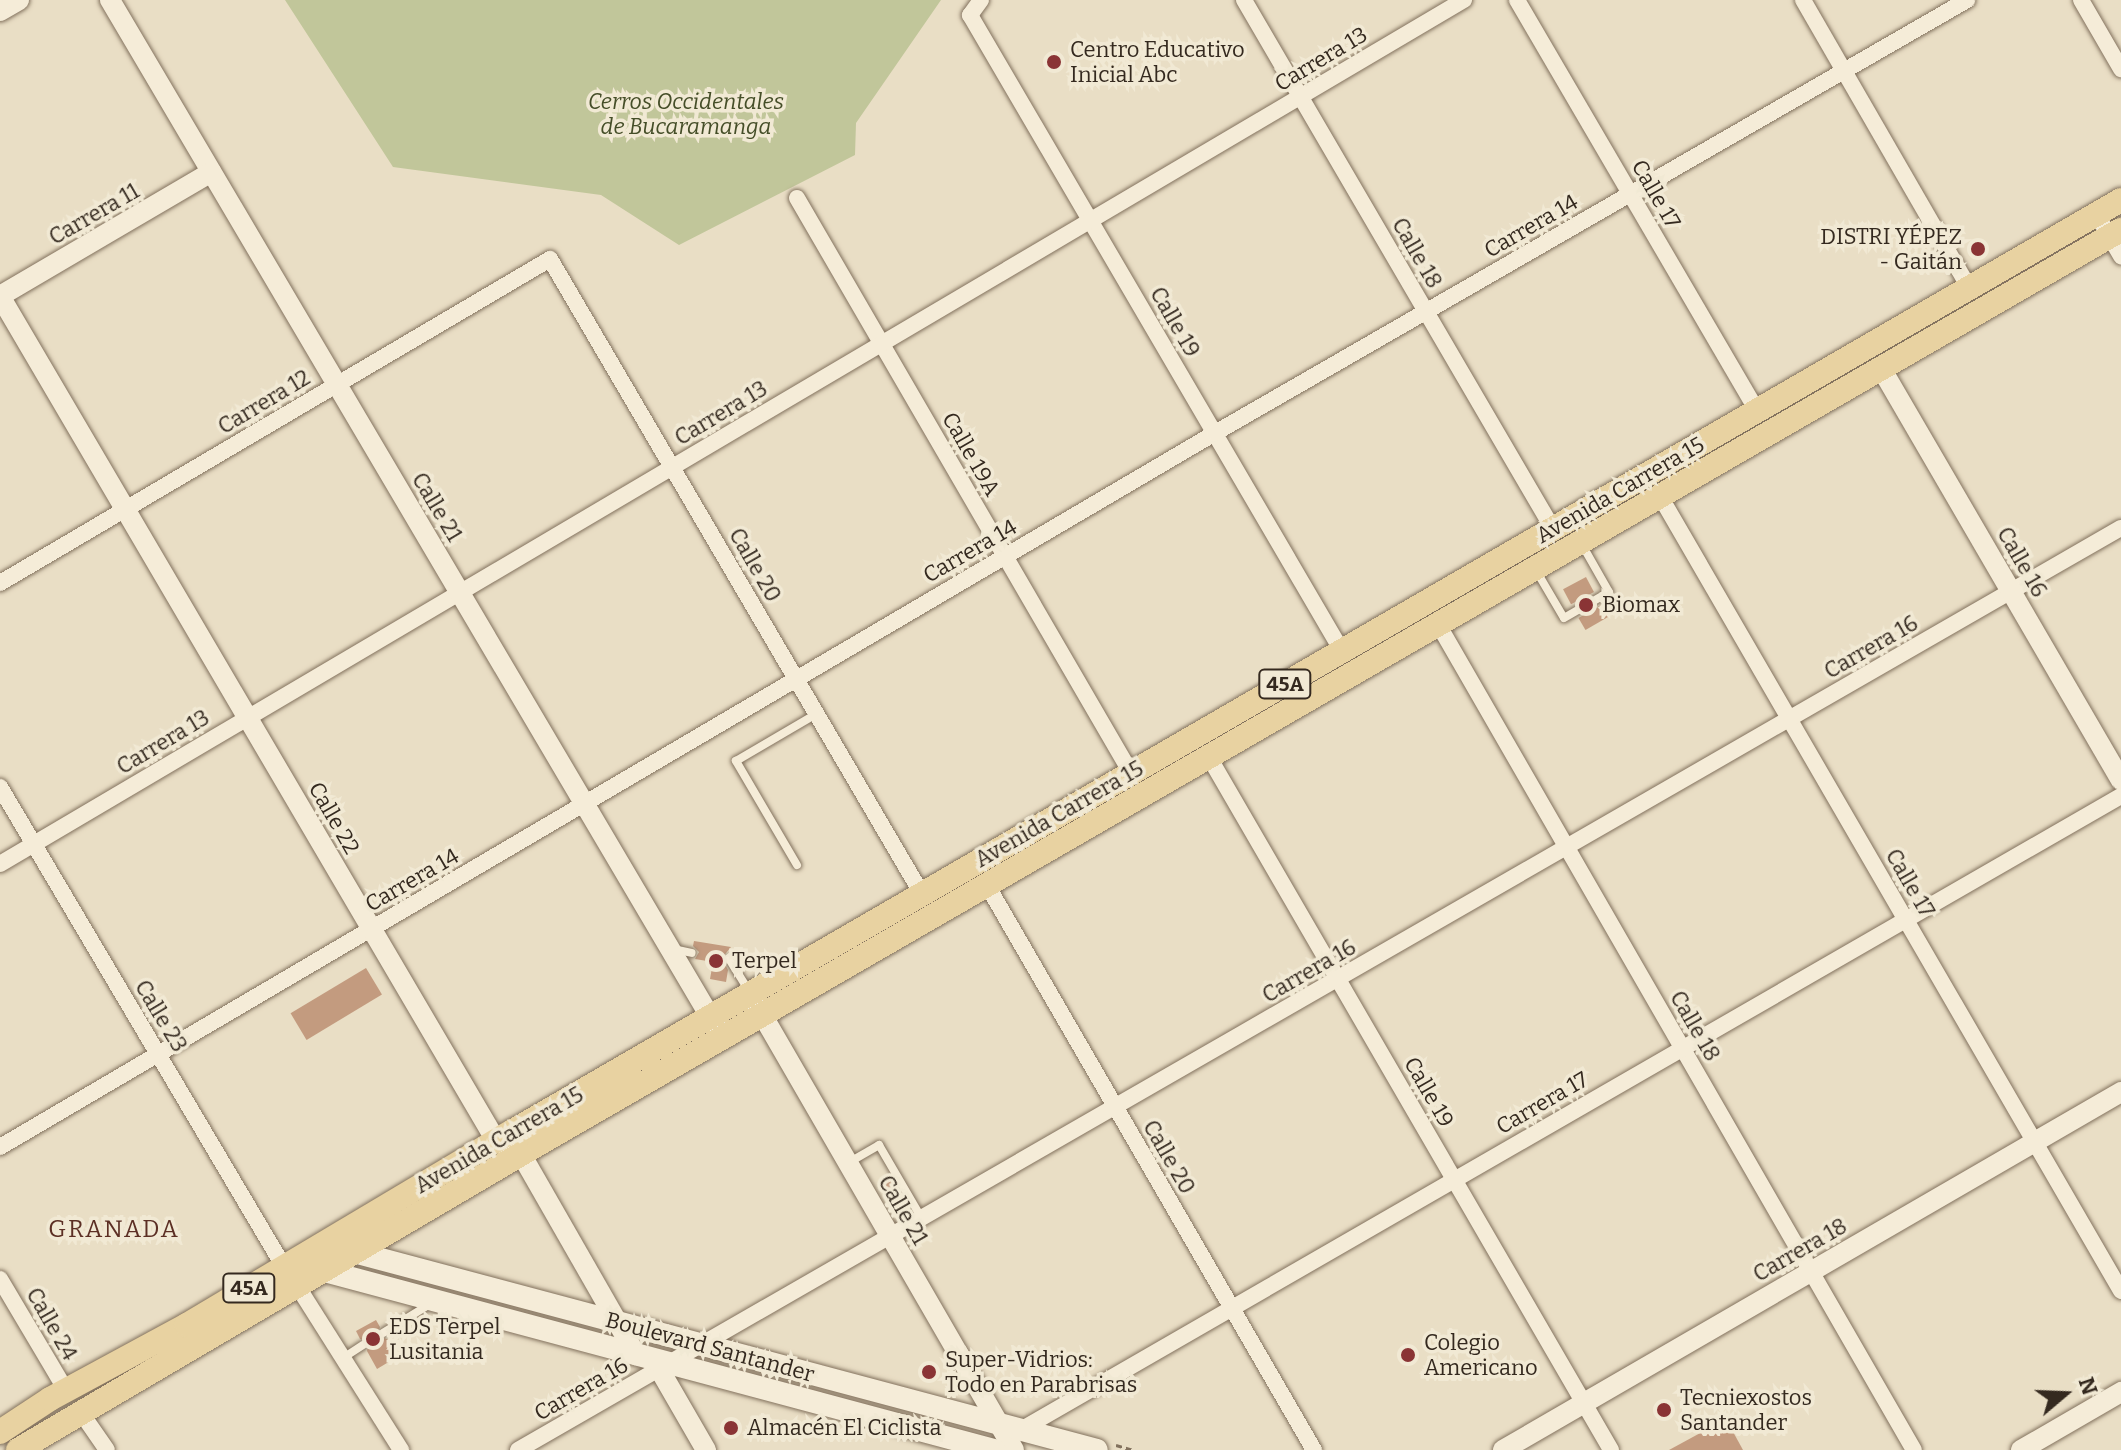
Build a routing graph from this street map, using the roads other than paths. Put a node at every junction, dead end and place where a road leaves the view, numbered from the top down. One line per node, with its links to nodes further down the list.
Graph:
1 (19, 0): 10 (street)
2 (110, 0): 14 (street, Calle 21)
3 (981, 0): 19 (street, Calle 19)
4 (1244, 0): 13 (street, Calle 18)
5 (1464, 0): 13 (street, Carrera 13)
6 (1517, 0): 15 (street, Calle 17)
7 (1803, 0): 12 (street)
8 (1967, 0): 12 (street, Carrera 14)
9 (2081, 0): 11 (street)
10 (0, 11)
11 (2121, 69)
12 (1844, 71): 15 (street, Carrera 14); 22 (street)
13 (1300, 97): 19 (street, Carrera 13); 24 (street, Calle 18)
14 (211, 172): 23 (street, Carrera 11); 27 (street, Calle 21)
15 (1630, 194): 24 (street, Carrera 14); 28 (street, Calle 17)
16 (797, 198): 25 (street, Calle 19A)
17 (2121, 200): 18 (main road, Avenida Carrera 15 / 45A)
18 (2097, 215): 20 (street); 22 (main road, Avenida Carrera 15 / 45A)
19 (1090, 221): 25 (street, Carrera 13); 29 (street, Calle 19)
20 (2117, 241): 26 (main road, Avenida Carrera 15 / 45A)
21 (550, 259): 27 (street, Carrera 12); 30 (street, Calle 20)
22 (1969, 288): 28 (main road, Avenida Carrera 15 / 45A)
23 (0, 296): 32 (street, Calle 22)
24 (1426, 311): 29 (street, Carrera 14); 34 (street, Calle 18)
25 (882, 344): 30 (street, Carrera 13); 36 (street, Calle 19A)
26 (1881, 368): 31 (main road, Avenida Carrera 15 / 45A); 39 (street, Calle 16)
27 (337, 385): 32 (street, Carrera 12); 40 (street, Calle 21)
28 (1757, 411): 34 (main road, Avenida Carrera 15 / 45A)
29 (1215, 433): 36 (street, Carrera 14); 42 (street, Calle 19)
30 (672, 467): 40 (street, Carrera 13); 43 (street, Calle 20)
31 (1660, 496): 35 (main road, Avenida Carrera 15 / 45A); 46 (street, Calle 17)
32 (125, 510): 38 (street, Carrera 12); 45 (street, Calle 22)
33 (2121, 528): 39 (street, Carrera 16)
34 (1553, 529): 42 (main road, Avenida Carrera 15 / 45A)
35 (1581, 542): 37 (main road, Avenida Carrera 15 / 45A); 37 (lane)
36 (1005, 556): 43 (street, Carrera 14); 48 (street, Calle 19A)
37 (1535, 568): 41 (main road, Avenida Carrera 15 / 45A)
38 (0, 583)
39 (2012, 592): 46 (street, Carrera 16); 49 (street, Calle 16)
40 (460, 593): 45 (street, Carrera 13); 52 (street, Calle 21)
41 (1438, 624): 47 (main road, Avenida Carrera 15 / 45A); 54 (street, Calle 18)
42 (1342, 651): 48 (main road, Avenida Carrera 15 / 45A)
43 (796, 679): 44 (street, Calle 20); 52 (street, Carrera 14)
44 (816, 713): 56 (lane); 58 (street, Calle 20)
45 (248, 717): 53 (street, Carrera 13); 60 (street, Calle 22)
46 (1790, 719): 54 (street, Carrera 16); 59 (street, Calle 17)
47 (1209, 757): 57 (main road, Avenida Carrera 15 / 45A); 64 (street, Calle 19)
48 (1131, 773): 58 (main road, Avenida Carrera 15 / 45A)
49 (2121, 780)
50 (0, 787): 53 (street, Calle 23)
51 (2121, 796): 59 (street, Carrera 17)
52 (584, 804): 60 (street, Carrera 14); 61 (street, Calle 21)
53 (34, 844): 55 (street, Carrera 13); 68 (street, Calle 23)
54 (1567, 848): 64 (street, Carrera 16); 67 (street, Calle 18)
55 (0, 864)
56 (797, 865)
57 (987, 885): 65 (main road, Avenida Carrera 15 / 45A); 70 (street, Calle 20)
58 (922, 894): 65 (main road, Avenida Carrera 15 / 45A)
59 (1906, 920): 67 (street, Carrera 17); 72 (street, Calle 17)
60 (372, 929): 68 (street, Carrera 14); 71 (street, Calle 22)
61 (670, 948): 62 (lane); 66 (street, Calle 21)
62 (692, 953)
63 (729, 959): 65 (lane)
64 (1339, 980): 70 (street, Carrera 16); 76 (street, Calle 19)
65 (756, 1004): 66 (main road, Avenida Carrera 15 / 45A); 75 (street, Calle 21)
66 (716, 1027): 71 (main road, Avenida Carrera 15 / 45A); 74 (main road, Avenida Carrera 15 / 45A)
67 (1683, 1048): 76 (street, Carrera 17); 82 (street, Calle 18)
68 (158, 1054): 73 (street, Carrera 14); 83 (street, Calle 23)
69 (2121, 1092): 72 (street, Carrera 18)
70 (1116, 1108): 77 (street, Carrera 16); 87 (street, Calle 20)
71 (496, 1140): 74 (street); 79 (main road, Avenida Carrera 15 / 45A)
72 (2035, 1142): 82 (street, Carrera 18); 85 (street, Calle 17)
73 (0, 1147)
74 (521, 1154): 80 (main road, Avenida Carrera 15 / 45A); 88 (street)
75 (848, 1163): 77 (lane); 78 (street, Calle 21)
76 (1454, 1179): 87 (street, Carrera 17); 96 (street, Calle 19)
77 (923, 1220): 78 (street, Carrera 16)
78 (892, 1238): 91 (street, Carrera 16); 99 (street, Calle 21)
79 (322, 1244): 80 (main road, Boulevard Santander); 83 (main road, Avenida Carrera 15 / 45A)
80 (355, 1253): 81 (main road, Avenida Carrera 15 / 45A); 88 (main road, Boulevard Santander)
81 (325, 1271): 83 (main road, Avenida Carrera 15 / 45A); 86 (main road, Boulevard Santander)
82 (1811, 1271): 96 (street, Carrera 18); 109 (street, Calle 18)
83 (291, 1277): 92 (street, Calle 23); 94 (main road, Avenida Carrera 15 / 45A); 97 (main road, Avenida Carrera 15 / 45A)
84 (0, 1279): 94 (street, Calle 24)
85 (2121, 1291)
86 (435, 1301): 89 (lane); 93 (main road, Boulevard Santander)
87 (1232, 1308): 99 (street, Carrera 17); 106 (street, Calle 20)
88 (617, 1322): 91 (main road, Boulevard Santander); 93 (street)
89 (383, 1333)
90 (363, 1345): 92 (lane)
91 (703, 1345): 93 (street, Carrera 16); 99 (main road, Boulevard Santander)
92 (343, 1358): 102 (street, Calle 23)
93 (655, 1362): 99 (main road, Boulevard Santander); 103 (street, Carrera 16); 104 (street)
94 (66, 1390): 98 (main road, Avenida Carrera 15 / 45A)
95 (2121, 1392): 110 (street)
96 (1584, 1403): 107 (street, Carrera 18); 108 (street, Calle 19)
97 (80, 1411): 100 (main road, Avenida Carrera 15 / 45A); 101 (street)
98 (0, 1432)
99 (1002, 1441): 105 (main road, Boulevard Santander)
100 (18, 1450)
101 (107, 1450)
102 (401, 1450)
103 (518, 1450)
104 (706, 1450)
105 (1097, 1450)
106 (1314, 1450)
107 (1503, 1450)
108 (1611, 1450)
109 (1914, 1450)
110 (2021, 1450)

